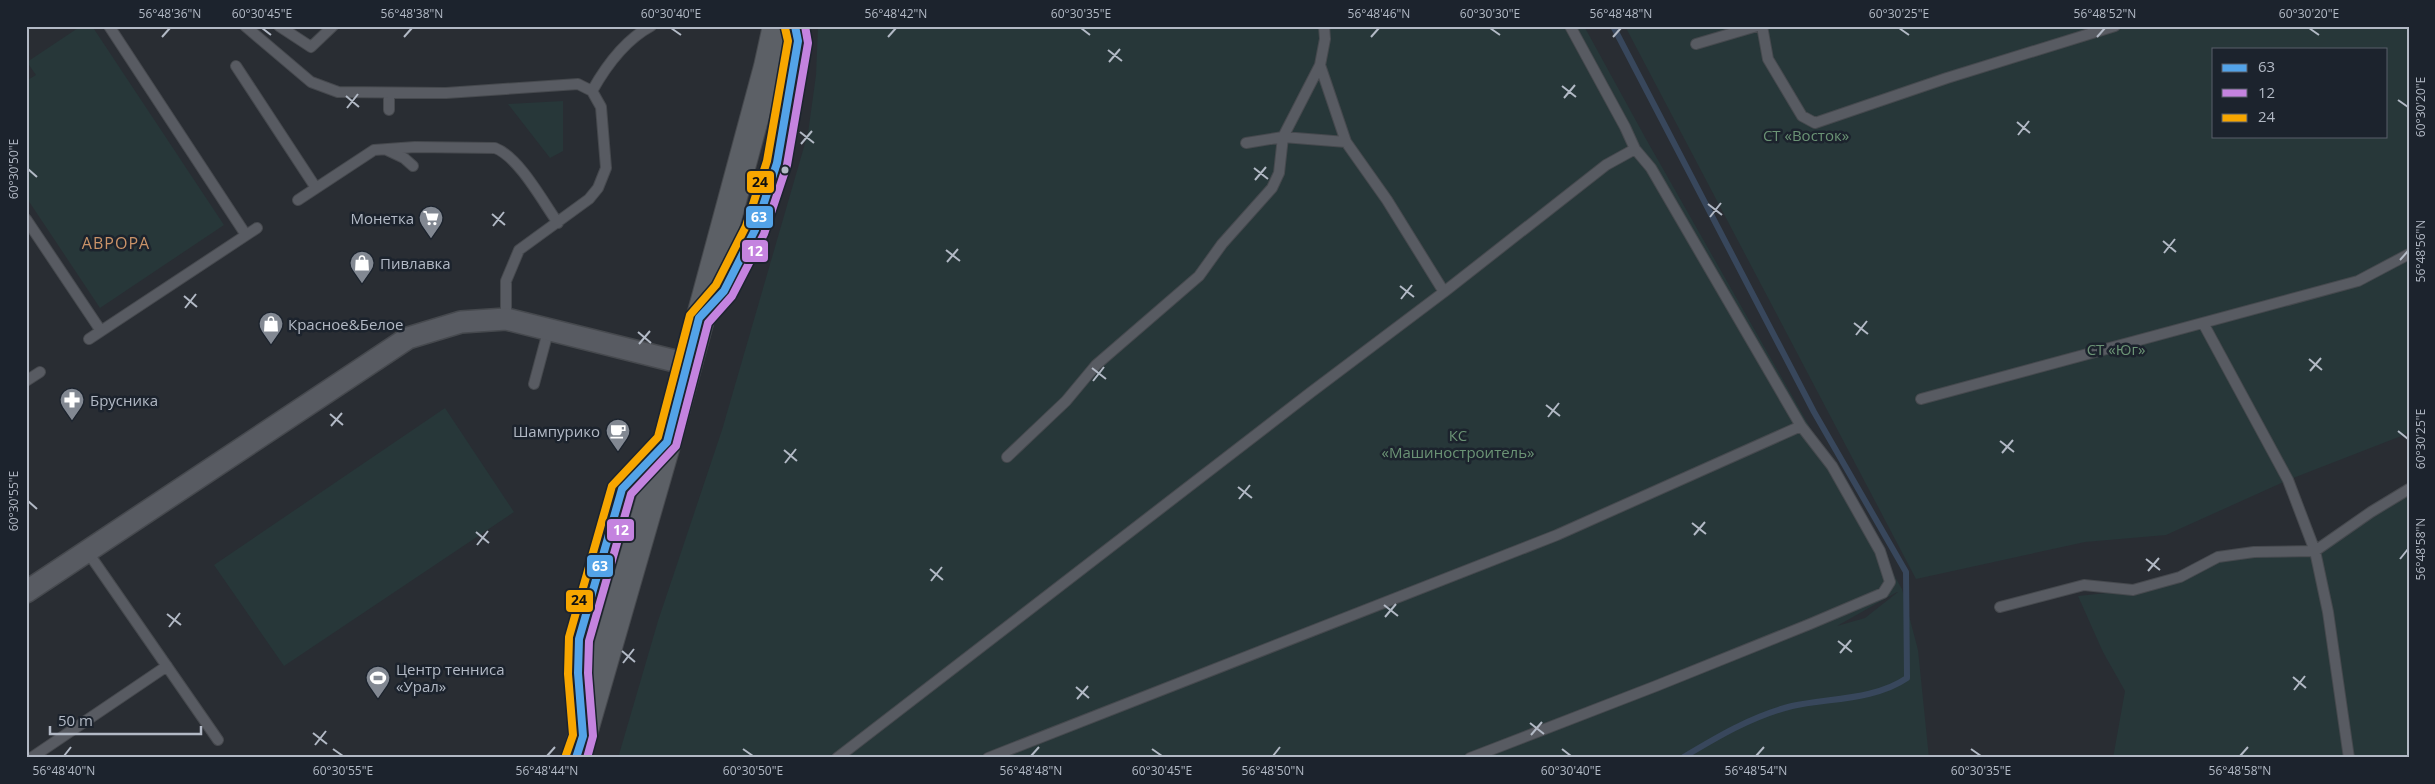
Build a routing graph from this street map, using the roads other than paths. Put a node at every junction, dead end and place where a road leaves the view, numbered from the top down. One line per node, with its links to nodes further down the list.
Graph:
1 (109, 26): 30 (lane)
2 (245, 26): 17 (lane)
3 (279, 26): 4 (lane)
4 (333, 26)
5 (651, 26): 16 (lane)
6 (777, 26): 33 (main road)
7 (796, 26): 33 (lane)
8 (1324, 26): 14 (lane)
9 (1570, 26): 22 (lane)
10 (1757, 26): 13 (lane)
11 (1762, 26): 12 (lane)
12 (2115, 26)
13 (1696, 44)
14 (1320, 64): 19 (lane); 20 (lane)
15 (236, 66): 25 (lane)
16 (592, 91): 17 (lane); 28 (lane)
17 (389, 93): 18 (lane)
18 (390, 110)
19 (1283, 136): 20 (lane); 21 (lane); 45 (lane)
20 (1346, 142): 32 (lane)
21 (1246, 143)
22 (1634, 149): 32 (lane); 44 (lane)
23 (374, 150): 24 (lane); 25 (lane); 28 (lane)
24 (413, 166)
25 (316, 188): 26 (lane)
26 (298, 200)
27 (26, 219): 37 (lane)
28 (558, 223): 34 (lane)
29 (256, 228): 30 (lane)
30 (246, 235): 37 (lane)
31 (2409, 254): 35 (lane)
32 (1444, 292): 55 (lane)
33 (699, 318): 39 (main road)
34 (506, 319): 36 (street); 48 (street)
35 (2204, 323): 43 (lane); 47 (lane)
36 (549, 328): 39 (street); 42 (lane)
37 (101, 331): 38 (lane)
38 (89, 339)
39 (686, 364): 53 (main road)
40 (40, 372): 41 (lane)
41 (26, 381)
42 (534, 384)
43 (1921, 399)
44 (1801, 426): 56 (lane); 57 (lane)
45 (1007, 457)
46 (2409, 489): 47 (lane)
47 (2316, 550): 50 (lane); 58 (lane)
48 (87, 551): 49 (street); 51 (lane)
49 (26, 592)
50 (2000, 607)
51 (167, 666): 52 (lane); 54 (lane)
52 (218, 740)
53 (580, 747)
54 (31, 758)
55 (837, 758)
56 (988, 758)
57 (1470, 758)
58 (2349, 758)

